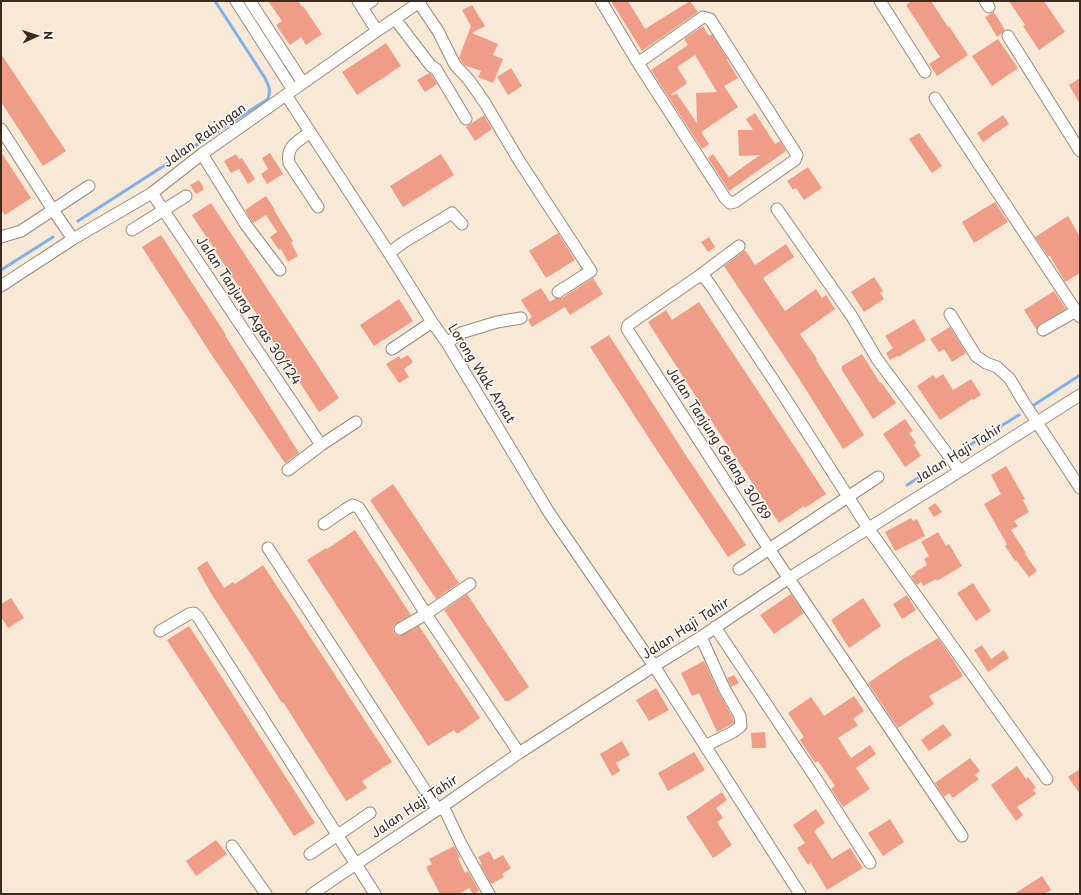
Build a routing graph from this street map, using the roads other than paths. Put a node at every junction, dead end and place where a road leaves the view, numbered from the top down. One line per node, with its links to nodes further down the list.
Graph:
1 (236, 1): 13 (street, Lorong Wak Amat)
2 (250, 1): 12 (street)
3 (601, 1): 10 (street)
4 (880, 1): 11 (street)
5 (420, 2): 7 (street, Jalan Rabingan); 36 (street)
6 (364, 3): 8 (street)
7 (395, 19): 8 (street, Jalan Rabingan); 15 (street)
8 (377, 30): 12 (street, Jalan Rabingan)
9 (1008, 36): 18 (street)
10 (638, 63): 10 (street)
11 (925, 72)
12 (303, 83): 13 (street, Jalan Rabingan)
13 (289, 92): 17 (street, Lorong Wak Amat); 19 (street, Jalan Rabingan)
14 (935, 98): 38 (street)
15 (466, 119)
16 (1, 128): 25 (street)
17 (310, 132): 23 (street); 32 (street, Lorong Wak Amat)
18 (1080, 151)
19 (202, 154): 21 (street, Jalan Rabingan); 33 (street)
20 (89, 186): 25 (street)
21 (152, 192): 26 (street, Jalan Tanjung Agas 30/124); 30 (street, Jalan Rabingan)
22 (186, 196): 26 (street)
23 (318, 207)
24 (777, 209): 49 (street)
25 (53, 210): 29 (street); 30 (street)
26 (164, 211): 28 (street); 47 (street, Jalan Tanjung Agas 30/124)
27 (462, 224): 32 (street)
28 (132, 230)
29 (1, 237)
30 (74, 239): 35 (street, Jalan Rabingan)
31 (739, 246): 34 (street)
32 (389, 253): 40 (street, Lorong Wak Amat)
33 (280, 270)
34 (699, 276): 52 (street); 56 (street, Jalan Tanjung Gelang 30/89)
35 (1, 286)
36 (558, 292)
37 (950, 314): 46 (street)
38 (1078, 314): 41 (street)
39 (521, 318): 42 (street)
40 (432, 322): 42 (street, Lorong Wak Amat); 43 (street)
41 (1043, 330)
42 (447, 343): 65 (street, Lorong Wak Amat)
43 (392, 349)
44 (1080, 395): 46 (street, Jalan Haji Tahir)
45 (356, 422): 47 (street)
46 (1037, 422): 49 (street, Jalan Haji Tahir); 51 (street)
47 (321, 445): 48 (street)
48 (288, 470)
49 (960, 471): 54 (street, Jalan Haji Tahir)
50 (878, 477): 52 (street)
51 (1080, 488)
52 (847, 497): 54 (street); 56 (street)
53 (324, 524): 60 (street)
54 (868, 528): 58 (street, Jalan Haji Tahir); 68 (street)
55 (268, 548): 69 (street)
56 (769, 549): 57 (street); 58 (street, Jalan Tanjung Gelang 30/89)
57 (739, 569)
58 (789, 578): 61 (street, Jalan Haji Tahir); 72 (street, Jalan Tanjung Gelang 30/89)
59 (470, 584): 60 (street)
60 (426, 614): 62 (street); 67 (street)
61 (715, 628): 64 (street, Jalan Haji Tahir); 75 (street)
62 (400, 629)
63 (160, 631): 71 (street)
64 (702, 637): 65 (street, Jalan Haji Tahir); 66 (street)
65 (654, 666): 66 (street, Lorong Wak Amat); 67 (street, Jalan Haji Tahir)
66 (705, 746): 81 (street, Lorong Wak Amat)
67 (519, 753): 69 (street, Jalan Haji Tahir)
68 (1047, 779)
69 (440, 808): 76 (street, Jalan Haji Tahir); 80 (street)
70 (370, 812): 71 (street)
71 (337, 835): 74 (street); 76 (street)
72 (962, 836)
73 (232, 846): 77 (street)
74 (310, 854)
75 (870, 863)
76 (356, 864): 78 (street, Jalan Haji Tahir); 79 (street)
77 (266, 894)
78 (312, 894)
79 (375, 894)
80 (490, 894)
81 (800, 894)

